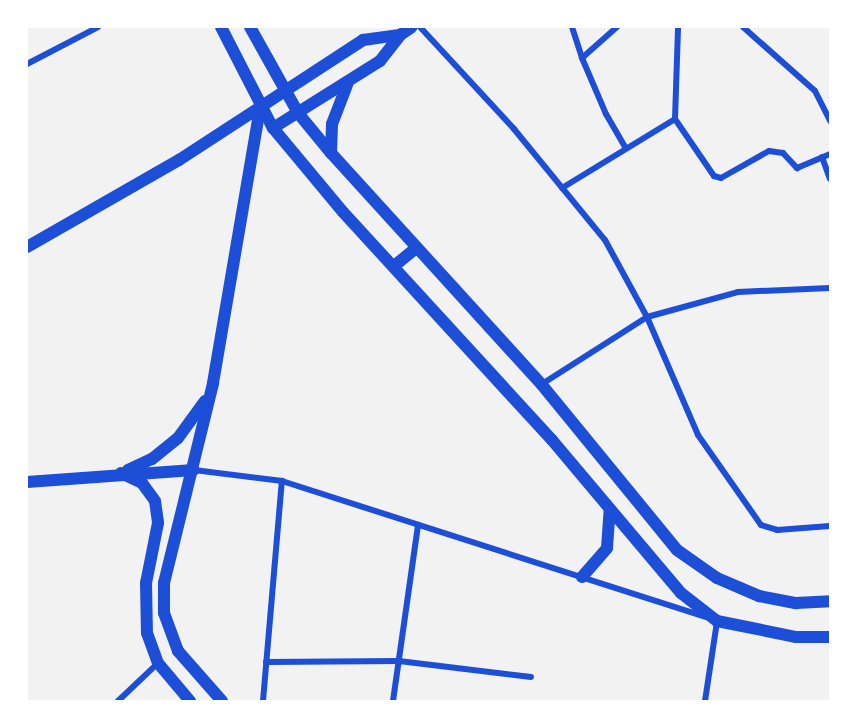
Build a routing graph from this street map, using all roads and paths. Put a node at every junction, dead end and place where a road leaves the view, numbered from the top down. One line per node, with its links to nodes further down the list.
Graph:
1 (98, 27): 12 (street)
2 (221, 27): 15 (main road)
3 (250, 27): 14 (main road)
4 (412, 27): 10 (main road)
5 (420, 27): 25 (street)
6 (572, 27): 11 (street)
7 (617, 27): 11 (street)
8 (678, 27): 17 (street)
9 (743, 27): 18 (street)
10 (400, 34): 13 (main road); 14 (main road)
11 (582, 58): 20 (street)
12 (27, 64)
13 (348, 83): 16 (main road); 21 (main road)
14 (286, 91): 15 (main road); 16 (main road)
15 (260, 108): 19 (main road); 26 (main road); 31 (main road)
16 (298, 113): 19 (main road); 21 (main road)
17 (675, 119): 20 (street); 23 (street)
18 (830, 121)
19 (273, 128): 28 (main road)
20 (626, 148): 25 (street)
21 (331, 153): 27 (main road)
22 (830, 154): 23 (street)
23 (822, 157): 24 (street)
24 (830, 179)
25 (562, 188): 30 (street)
26 (27, 247)
27 (415, 249): 28 (main road); 32 (main road)
28 (394, 266): 37 (main road)
29 (830, 288): 30 (street)
30 (647, 317): 32 (street); 39 (street)
31 (213, 383): 33 (main road); 34 (main road)
32 (542, 385): 41 (main road)
33 (195, 470): 34 (main road); 35 (street); 42 (main road)
34 (121, 473): 36 (main road); 43 (main road)
35 (282, 481): 38 (street); 47 (street)
36 (27, 482)
37 (610, 509): 40 (main road); 44 (main road)
38 (418, 525): 40 (street); 46 (street)
39 (830, 526)
40 (582, 577): 44 (street)
41 (830, 601)
42 (164, 613): 43 (main road); 52 (main road)
43 (145, 616): 48 (main road)
44 (717, 621): 45 (main road); 55 (street)
45 (830, 637)
46 (399, 661): 47 (street); 49 (street); 54 (street)
47 (266, 662): 53 (street)
48 (158, 663): 50 (street); 51 (main road)
49 (531, 677)
50 (118, 701)
51 (190, 701)
52 (222, 701)
53 (263, 701)
54 (393, 701)
55 (705, 701)

